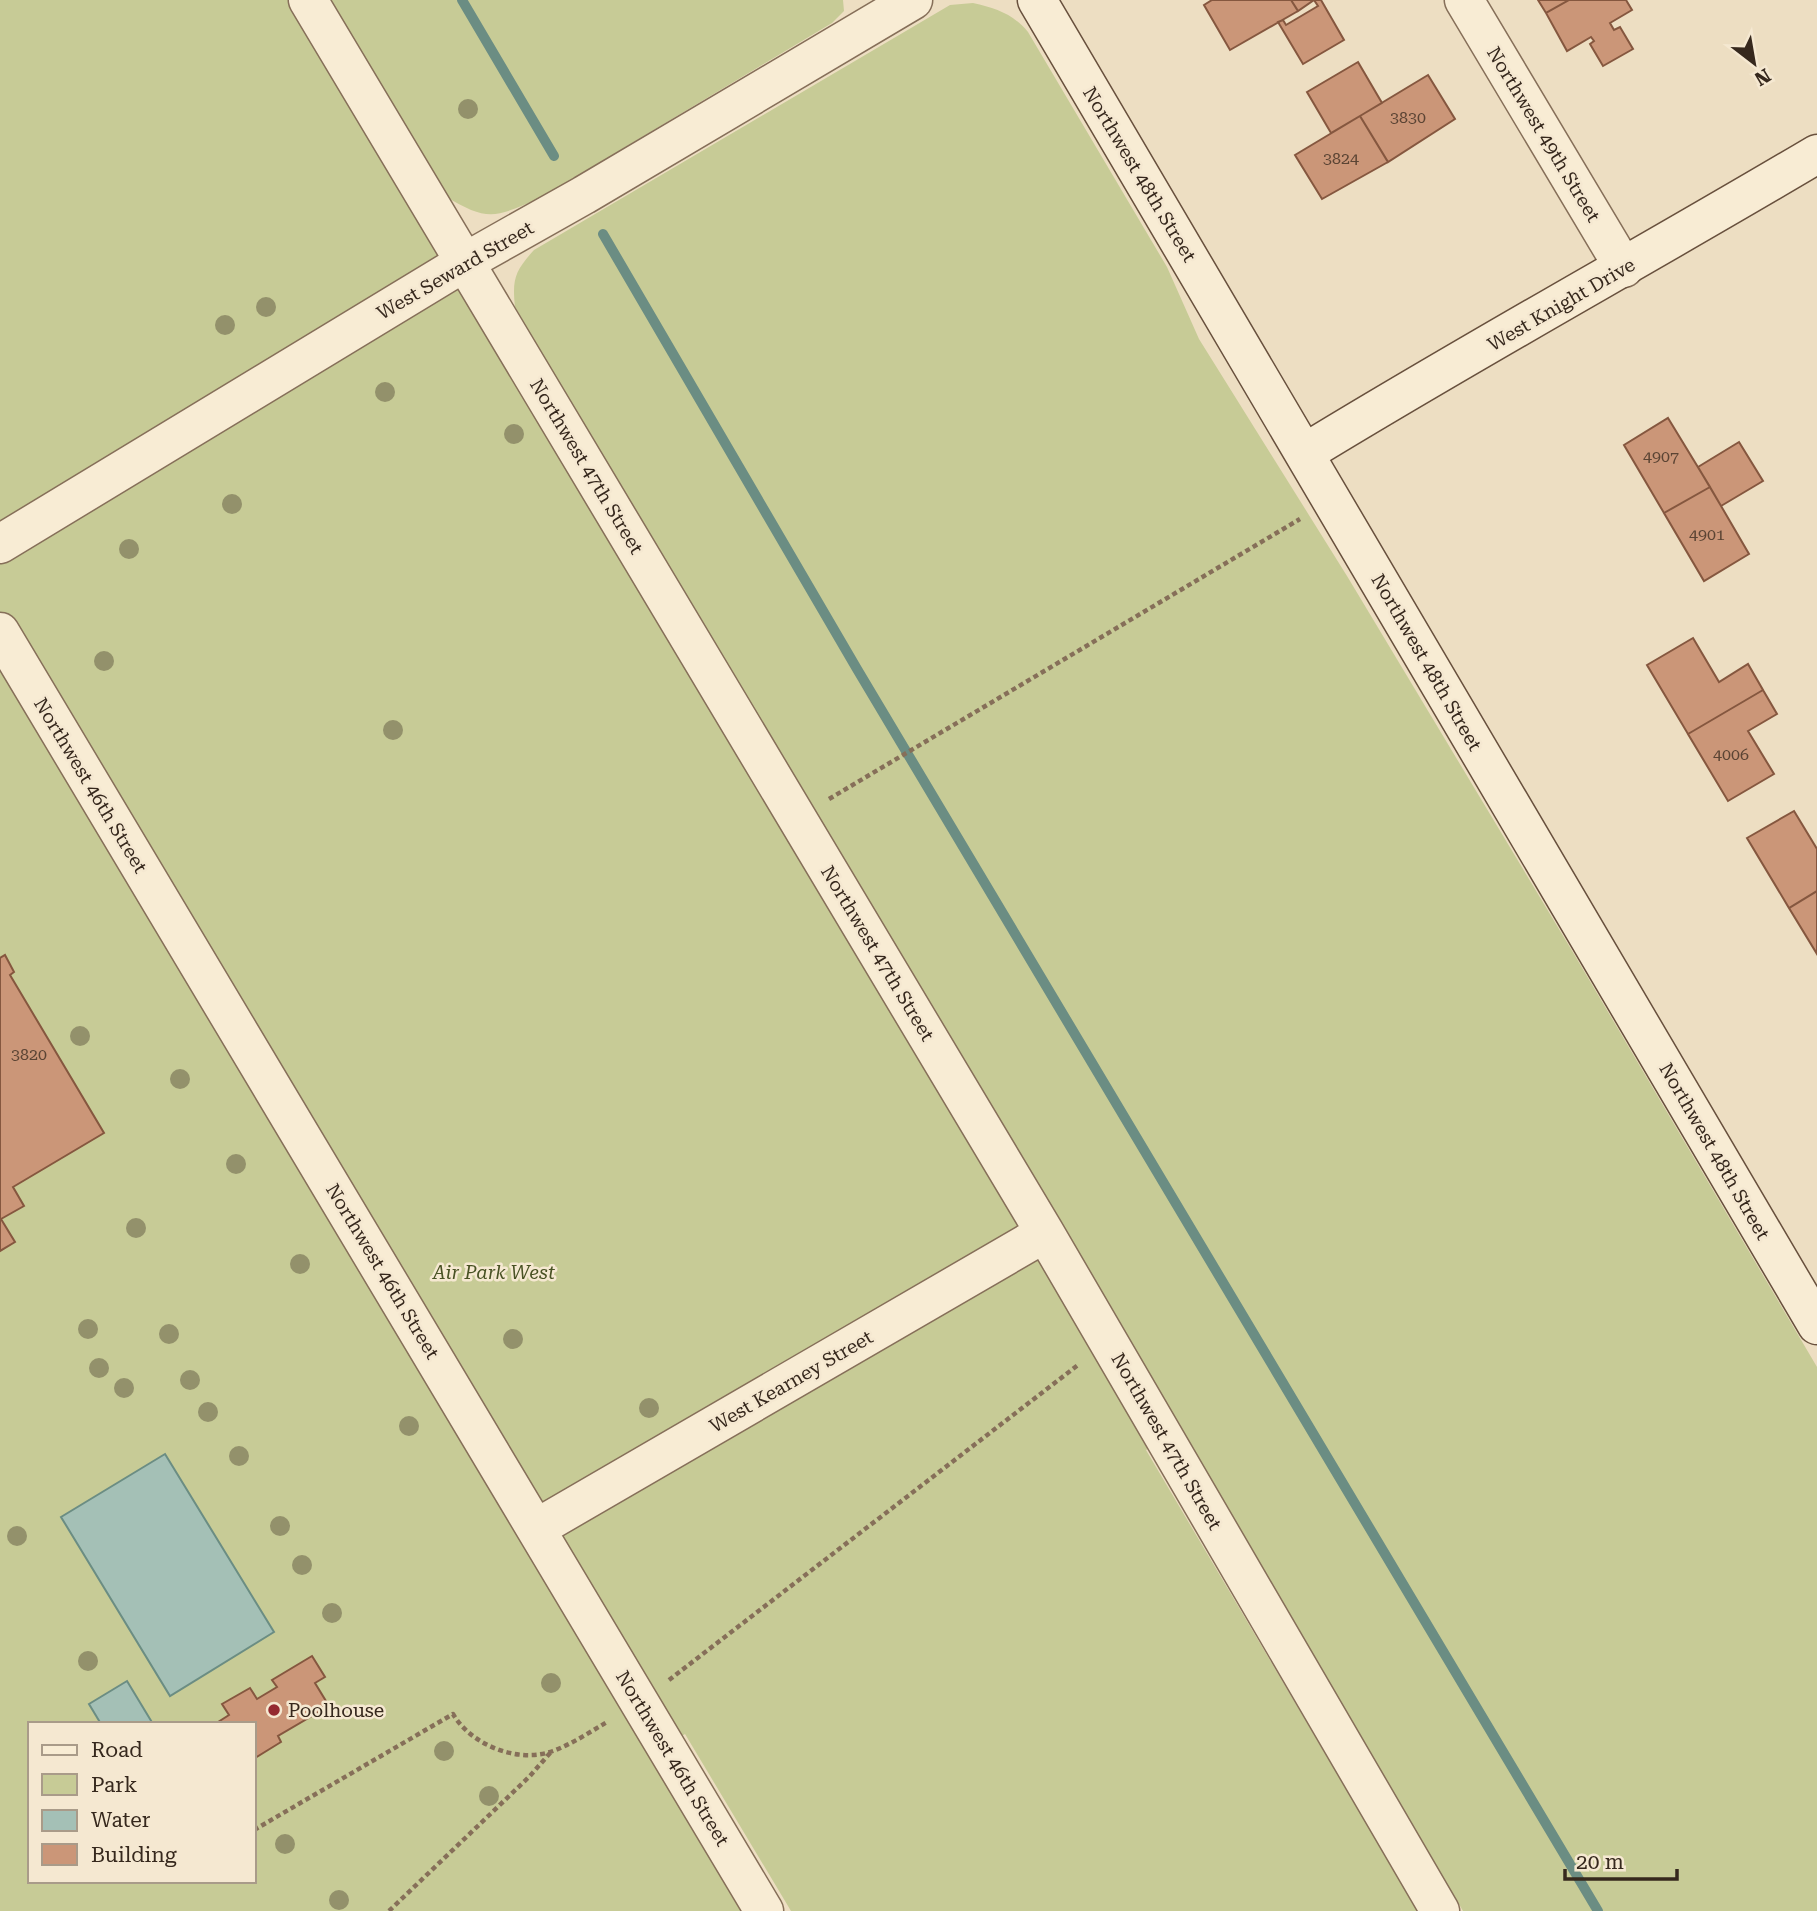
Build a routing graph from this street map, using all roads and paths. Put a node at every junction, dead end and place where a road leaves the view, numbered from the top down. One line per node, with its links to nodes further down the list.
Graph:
1 (308, 0): 6 (street, Northwest 47th Street)
2 (913, 0): 6 (street, West Seward Street)
3 (1037, 0): 8 (street, Northwest 48th Street)
4 (1464, 0): 7 (street, Northwest 49th Street)
5 (1817, 154): 7 (street, West Knight Drive)
6 (465, 262): 10 (street, West Seward Street); 13 (street, Northwest 47th Street)
7 (1624, 268): 8 (street, West Knight Drive)
8 (1304, 453): 14 (street, Northwest 48th Street)
9 (1306, 516): 12 (path)
10 (0, 544)
11 (0, 632): 16 (street, Northwest 46th Street)
12 (829, 800)
13 (1045, 1233): 15 (street, Northwest 47th Street); 16 (street, West Kearney Street)
14 (1817, 1325)
15 (1109, 1341): 17 (path); 22 (street, Northwest 47th Street)
16 (537, 1528): 17 (street, Northwest 46th Street)
17 (640, 1703): 18 (path); 21 (street, Northwest 46th Street)
18 (552, 1751): 19 (path); 20 (path)
19 (256, 1829)
20 (389, 1911)
21 (764, 1911)
22 (1440, 1911)

